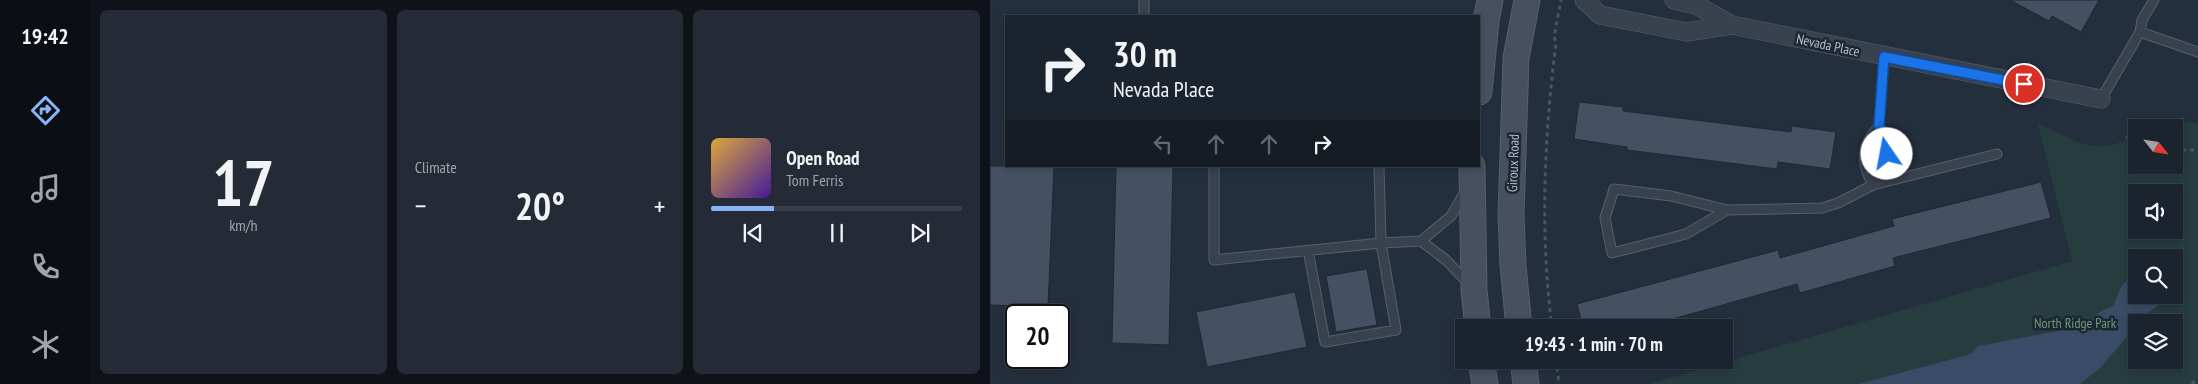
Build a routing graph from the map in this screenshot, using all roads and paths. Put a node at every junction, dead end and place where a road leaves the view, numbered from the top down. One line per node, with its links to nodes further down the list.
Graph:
1 (1144, 0): 8 (lane)
2 (1490, 0): 13 (main road)
3 (1528, 0): 29 (main road, Giroux Road)
4 (1561, 0): 30 (path)
5 (1584, 0): 9 (street, Nevada Place)
6 (1674, 0): 9 (street, Nevada Place)
7 (2154, 0): 10 (lane)
8 (1144, 15)
9 (1732, 26): 12 (street, Nevada Place)
10 (2140, 32): 11 (lane); 14 (lane)
11 (2198, 52)
12 (1884, 57): 14 (street, Nevada Place); 15 (lane)
13 (1480, 82)
14 (2101, 99)
15 (1879, 126): 22 (lane); 22 (lane)
16 (2183, 150): 17 (path)
17 (2198, 150)
18 (1997, 154): 22 (lane)
19 (1214, 167): 26 (lane)
20 (1379, 167): 25 (lane)
21 (1472, 174): 24 (lane); 27 (main road)
22 (1873, 185): 23 (lane)
23 (1727, 210): 23 (lane)
24 (1421, 241): 25 (lane); 27 (lane)
25 (1381, 243): 26 (lane); 26 (lane)
26 (1308, 250)
27 (1474, 290): 28 (main road)
28 (1477, 319)
29 (1518, 319)
30 (1551, 319)
31 (1482, 369): 35 (main road)
32 (1524, 369): 36 (main road)
33 (1557, 369): 37 (path)
34 (2198, 378): 38 (path)
35 (1485, 384)
36 (1526, 384)
37 (1559, 384)
38 (2192, 384)

